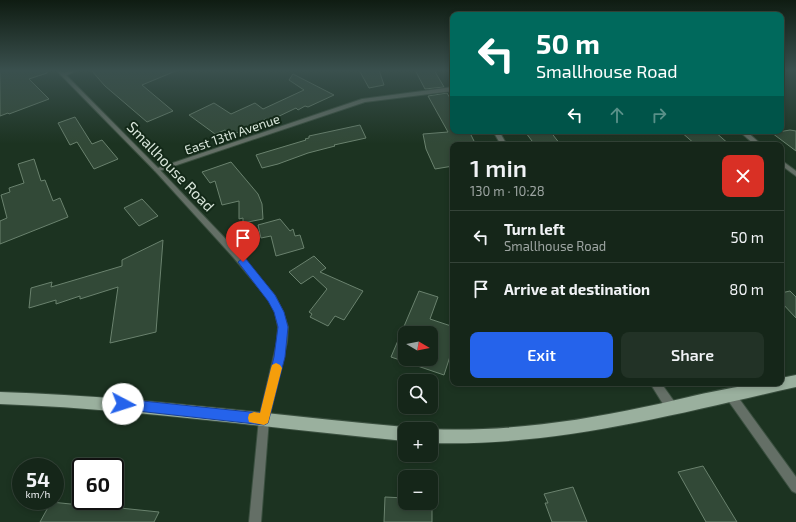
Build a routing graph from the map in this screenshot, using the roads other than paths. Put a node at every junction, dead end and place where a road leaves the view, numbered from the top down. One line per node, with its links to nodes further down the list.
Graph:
1 (82, 94): 6 (street, Smallhouse Road)
2 (406, 94): 6 (street, East 13th Avenue)
3 (746, 134): 4 (street)
4 (755, 142)
5 (784, 164): 7 (street)
6 (157, 170): 15 (street, Smallhouse Road)
7 (796, 174)
8 (796, 381): 9 (main road)
9 (784, 384)
10 (657, 386): 14 (street)
11 (774, 386): 12 (main road)
12 (731, 396): 14 (main road); 18 (street)
13 (0, 398): 15 (main road)
14 (672, 408): 17 (main road)
15 (264, 419): 16 (main road); 19 (street, Smallhouse Road)
16 (398, 433)
17 (438, 436)
18 (796, 486)
19 (255, 522)

